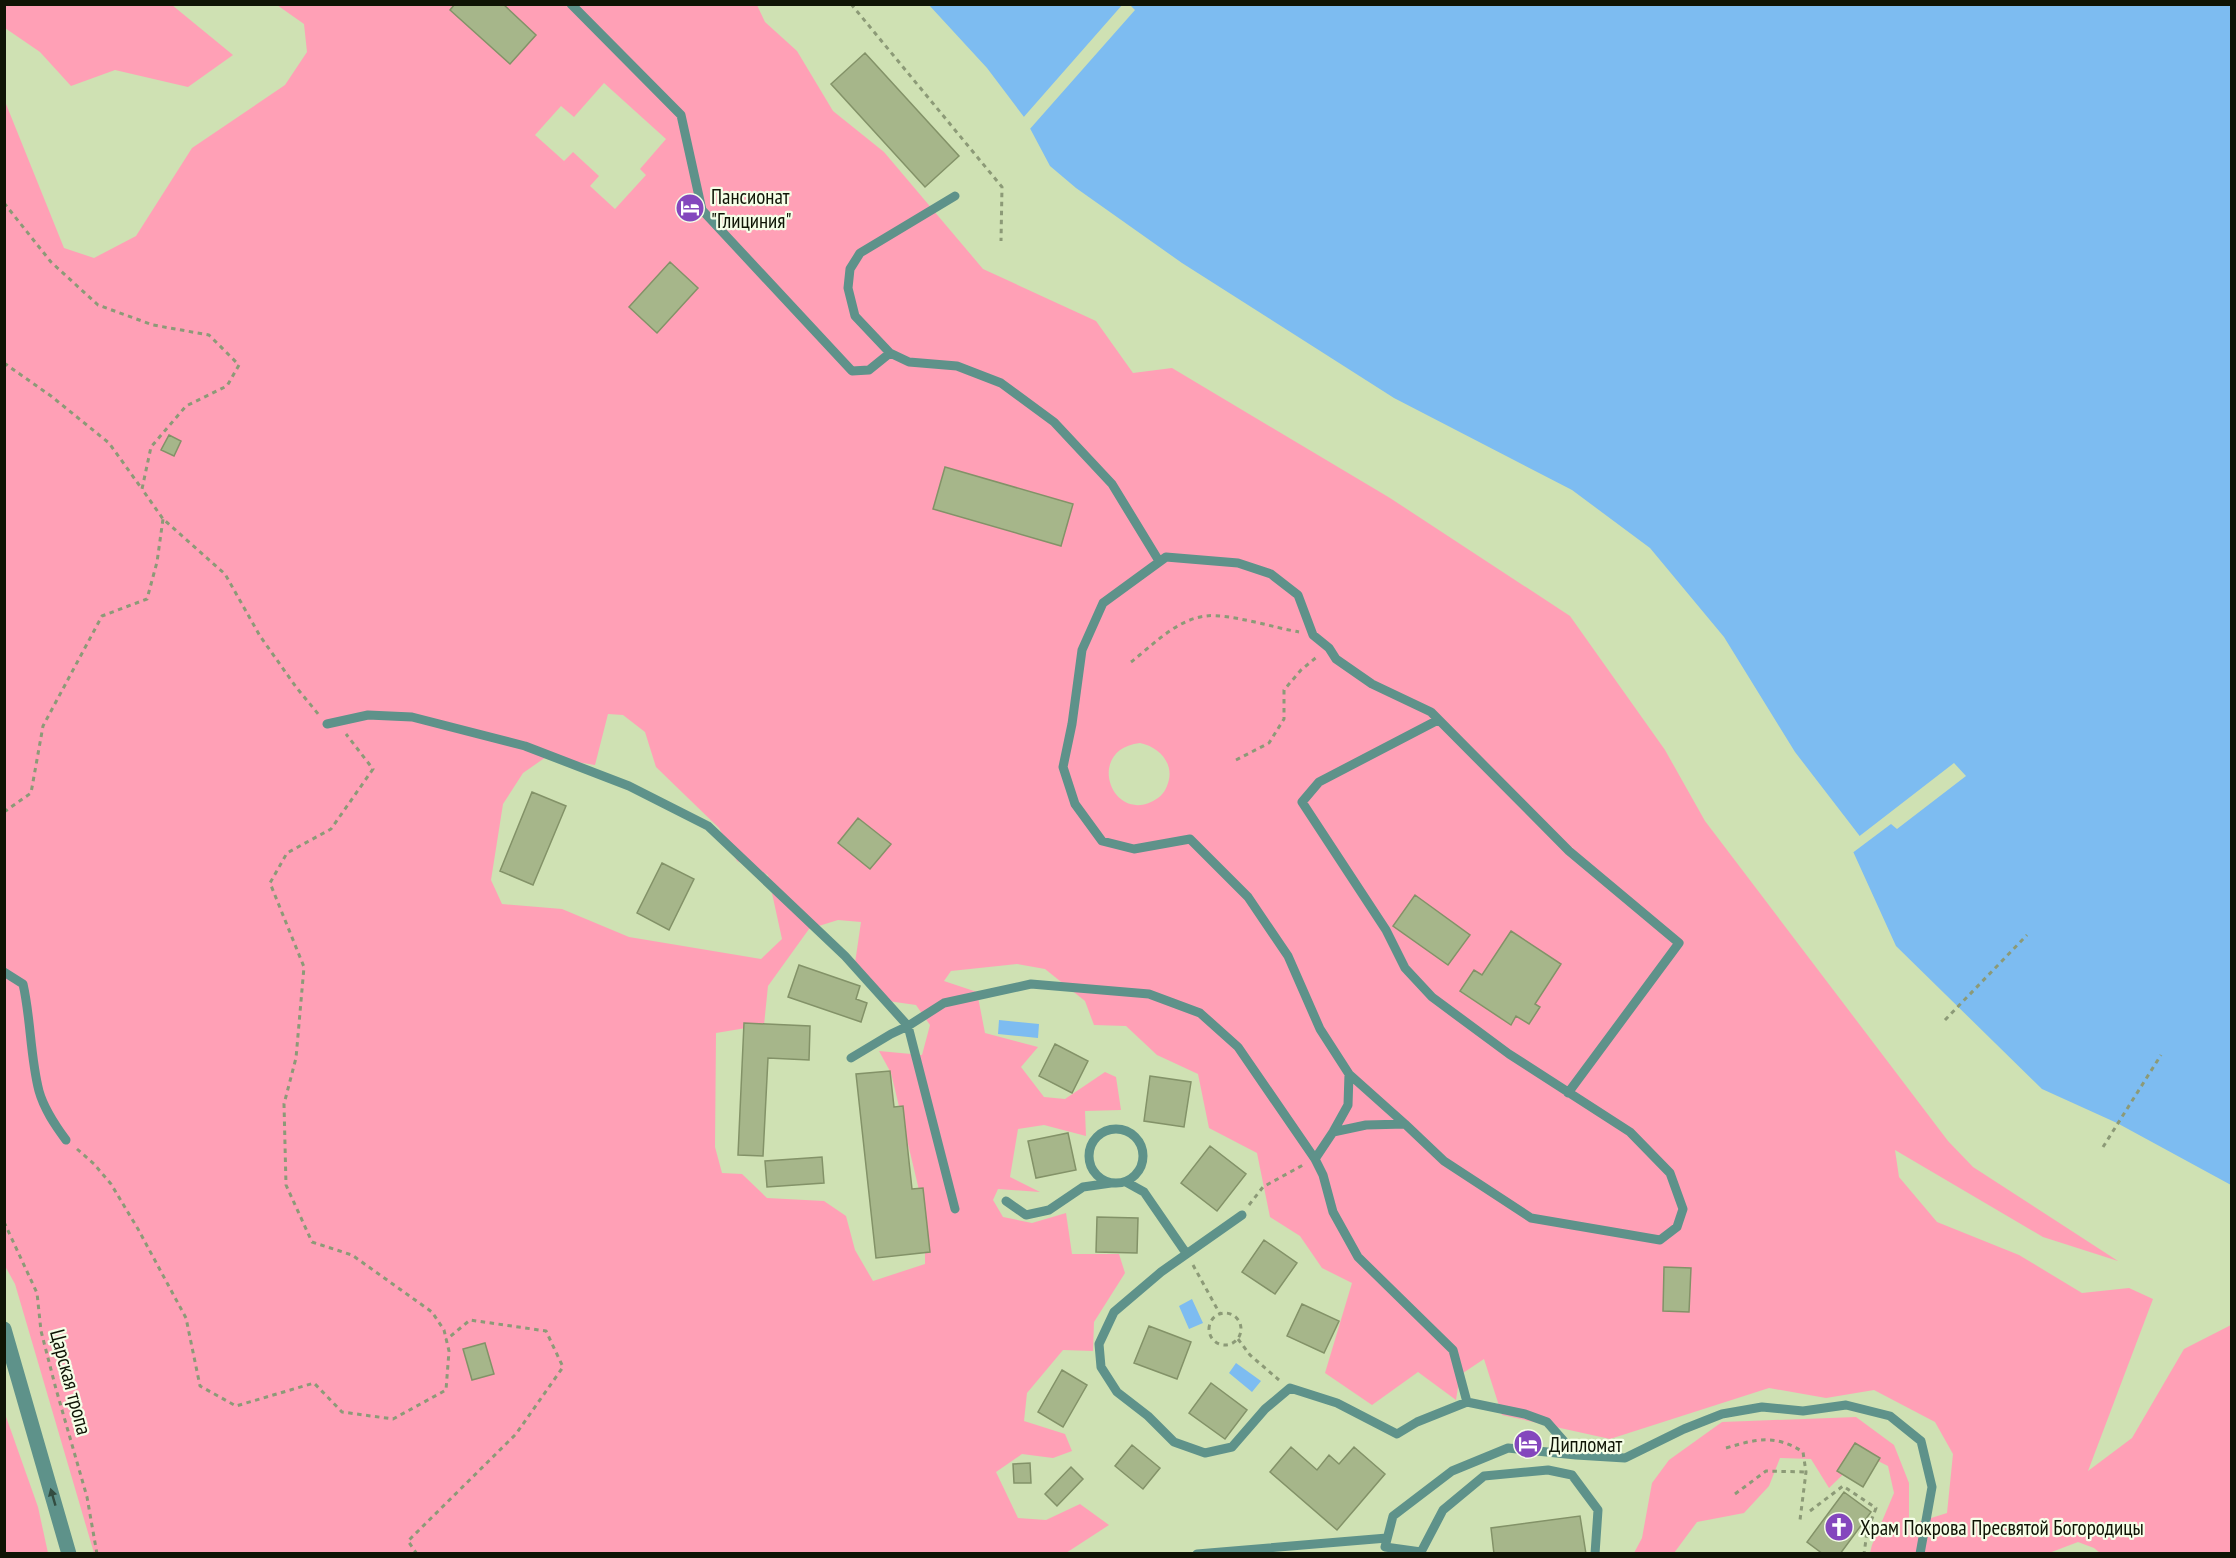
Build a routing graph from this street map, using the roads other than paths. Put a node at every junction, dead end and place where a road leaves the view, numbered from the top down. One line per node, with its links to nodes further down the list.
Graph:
1 (571, 4): 3 (lane)
2 (955, 196): 3 (lane)
3 (890, 353): 4 (lane)
4 (1159, 561): 5 (lane); 10 (lane)
5 (1438, 720): 11 (lane); 11 (lane)
6 (327, 724): 8 (lane)
7 (4, 972): 14 (lane)
8 (908, 1026): 9 (lane); 15 (lane); 19 (lane)
9 (851, 1058)
10 (1349, 1074): 12 (lane); 13 (lane)
11 (1568, 1093): 12 (lane)
12 (1405, 1124): 13 (lane)
13 (1333, 1132): 15 (lane)
14 (66, 1140)
15 (1315, 1159): 23 (lane)
16 (1126, 1182): 17 (lane); 17 (lane); 21 (lane)
17 (1111, 1183): 18 (lane)
18 (1006, 1202)
19 (955, 1209)
20 (1242, 1215): 21 (lane)
21 (1186, 1253): 23 (lane)
22 (4, 1329): 26 (street, one-way to 22)
23 (1467, 1402): 24 (lane)
24 (1576, 1455): 25 (lane); 29 (lane)
25 (1388, 1538): 27 (lane); 28 (lane)
26 (69, 1554)
27 (1197, 1554)
28 (1595, 1554)
29 (1920, 1554)

